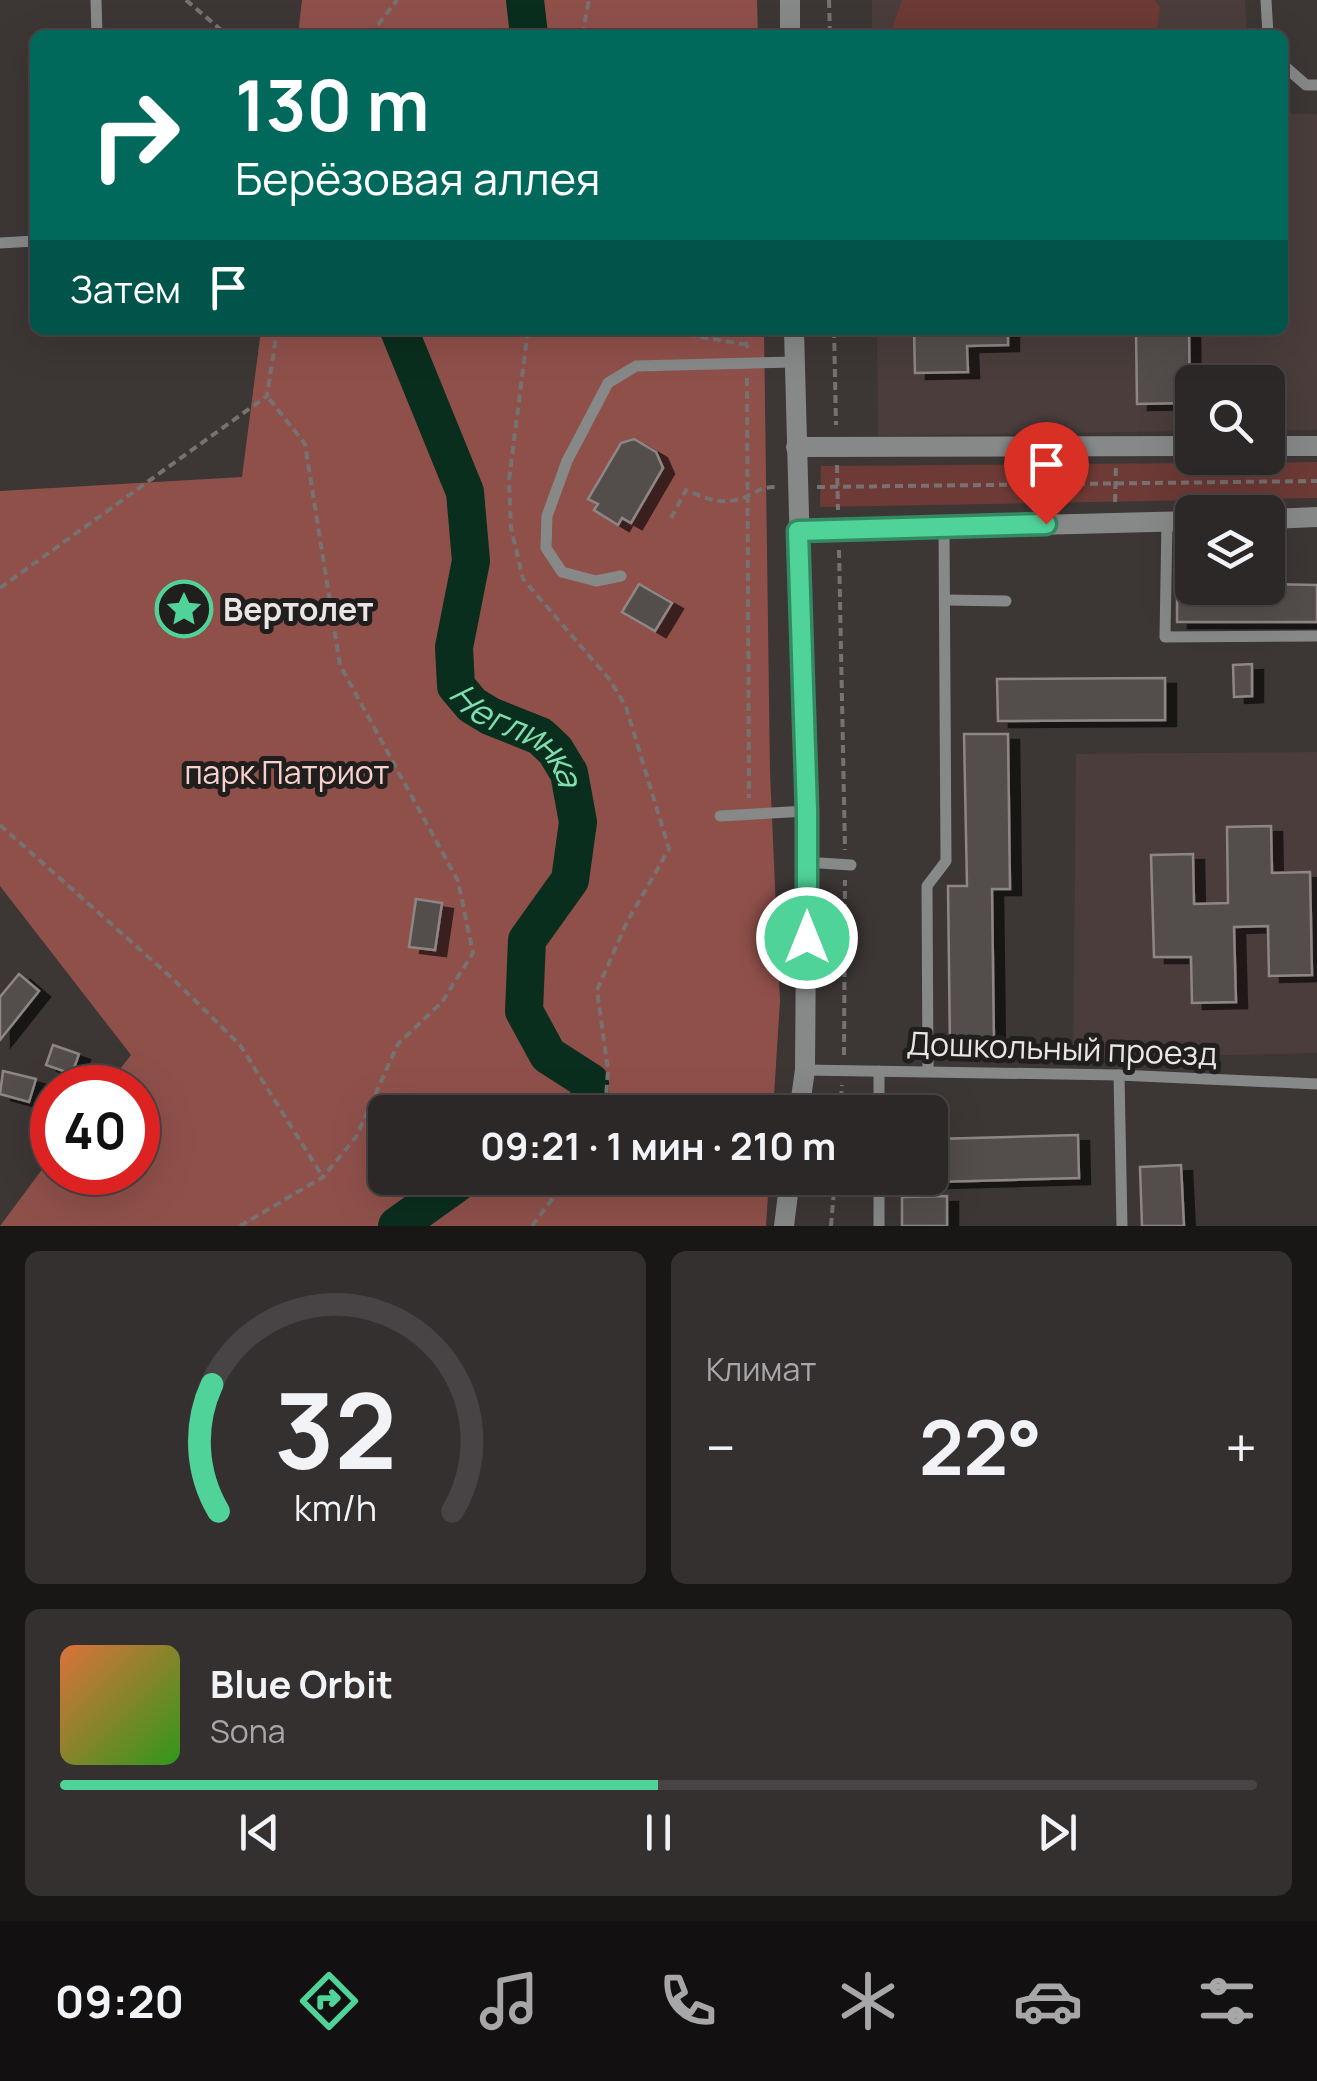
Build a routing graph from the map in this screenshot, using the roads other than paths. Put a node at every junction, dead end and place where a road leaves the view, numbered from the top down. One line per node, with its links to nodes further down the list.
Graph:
1 (96, 0): 4 (lane)
2 (790, 0): 5 (street)
3 (1266, 0): 6 (lane)
4 (97, 30)
5 (790, 30)
6 (1268, 30)
7 (1288, 70): 8 (lane)
8 (1317, 85)
9 (30, 241): 10 (lane)
10 (0, 243)
11 (794, 335): 12 (street)
12 (794, 362): 16 (street); 23 (lane)
13 (1175, 446): 16 (street)
14 (1285, 446): 15 (street)
15 (1317, 446)
16 (796, 447): 22 (street)
17 (1317, 518): 18 (street)
18 (1285, 519)
19 (1167, 522): 20 (street); 21 (street); 26 (lane)
20 (1175, 522)
21 (944, 527): 22 (street); 24 (lane)
22 (798, 531): 27 (street)
23 (621, 576)
24 (946, 600): 25 (lane); 33 (lane)
25 (1006, 601)
26 (1317, 636)
27 (807, 811): 28 (lane); 31 (street)
28 (720, 816)
29 (820, 863): 30 (lane)
30 (848, 865)
31 (805, 1070): 32 (lane, Дошкольный проезд); 36 (street)
32 (878, 1071): 33 (lane, Дошкольный проезд); 37 (lane)
33 (928, 1072): 34 (lane, Дошкольный проезд)
34 (1119, 1075): 35 (lane, Дошкольный проезд); 42 (lane)
35 (1317, 1084)
36 (801, 1095)
37 (878, 1095)
38 (788, 1195): 40 (street)
39 (878, 1195): 41 (lane)
40 (784, 1226)
41 (879, 1226)
42 (1122, 1226)

